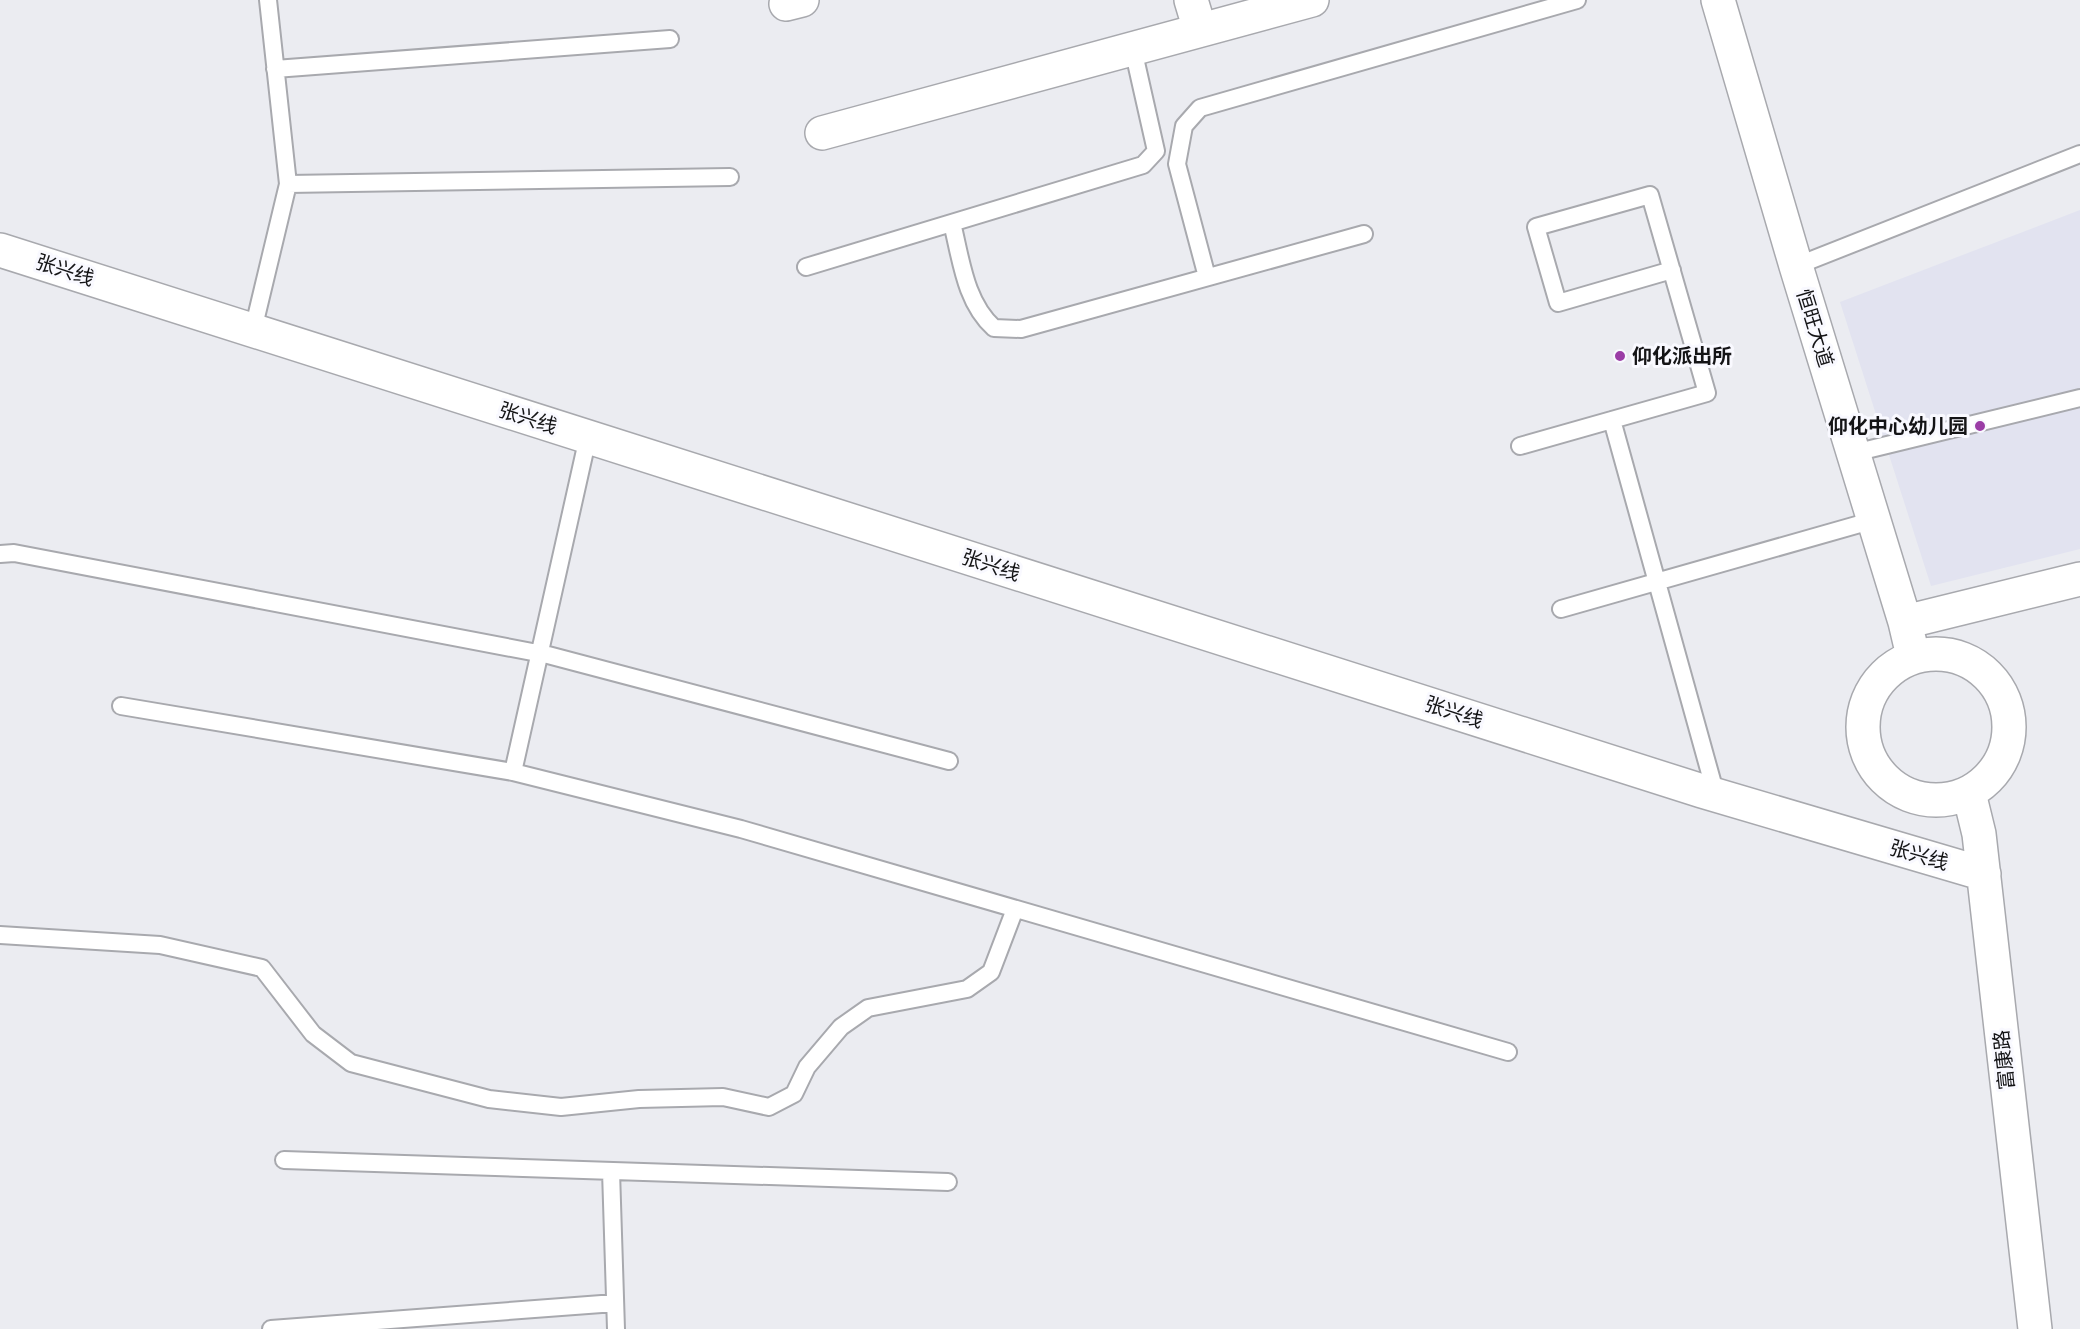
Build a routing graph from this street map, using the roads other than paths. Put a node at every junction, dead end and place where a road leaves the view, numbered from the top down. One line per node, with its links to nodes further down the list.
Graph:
1 (268, 0): 8 (lane)
2 (1312, 0): 5 (street)
3 (1577, 0): 19 (lane)
4 (1718, 0): 16 (street, 恒旺大道)
5 (1195, 15): 7 (street)
6 (670, 39): 8 (lane)
7 (1133, 49): 9 (street); 13 (lane)
8 (275, 69): 12 (lane)
9 (822, 133)
10 (2080, 154): 16 (lane)
11 (730, 177): 12 (lane)
12 (288, 184): 20 (lane)
13 (952, 223): 17 (lane); 19 (lane)
14 (1364, 234): 19 (lane)
15 (0, 250): 20 (street, 张兴线)
16 (1796, 266): 25 (street, 恒旺大道)
17 (806, 267)
18 (1672, 270): 18 (lane); 22 (lane)
19 (1207, 278)
20 (253, 330): 23 (street, 张兴线)
21 (2080, 398): 25 (lane)
22 (1612, 420): 24 (lane); 29 (lane)
23 (588, 437): 32 (lane); 38 (street, 张兴线)
24 (1520, 446)
25 (1854, 453): 26 (street, 恒旺大道)
26 (1874, 520): 29 (lane); 31 (street, 恒旺大道)
27 (0, 554): 32 (lane)
28 (2080, 579): 31 (street)
29 (1657, 582): 30 (lane); 38 (lane)
30 (1561, 609)
31 (1905, 622): 33 (street, 恒旺大道)
32 (539, 653): 35 (lane); 36 (lane)
33 (1913, 656): 37 (street); 37 (street)
34 (122, 706): 36 (lane)
35 (949, 761)
36 (513, 772): 40 (lane)
37 (1969, 793): 39 (street, 富康路)
38 (1716, 795): 39 (street, 张兴线)
39 (1984, 874): 49 (street, 富康路)
40 (1014, 909): 41 (lane); 42 (lane)
41 (0, 935)
42 (1508, 1052)
43 (284, 1160): 44 (lane)
44 (611, 1171): 45 (lane); 46 (lane)
45 (948, 1182)
46 (615, 1303): 47 (lane); 48 (lane)
47 (271, 1329)
48 (616, 1329)
49 (2035, 1329)

